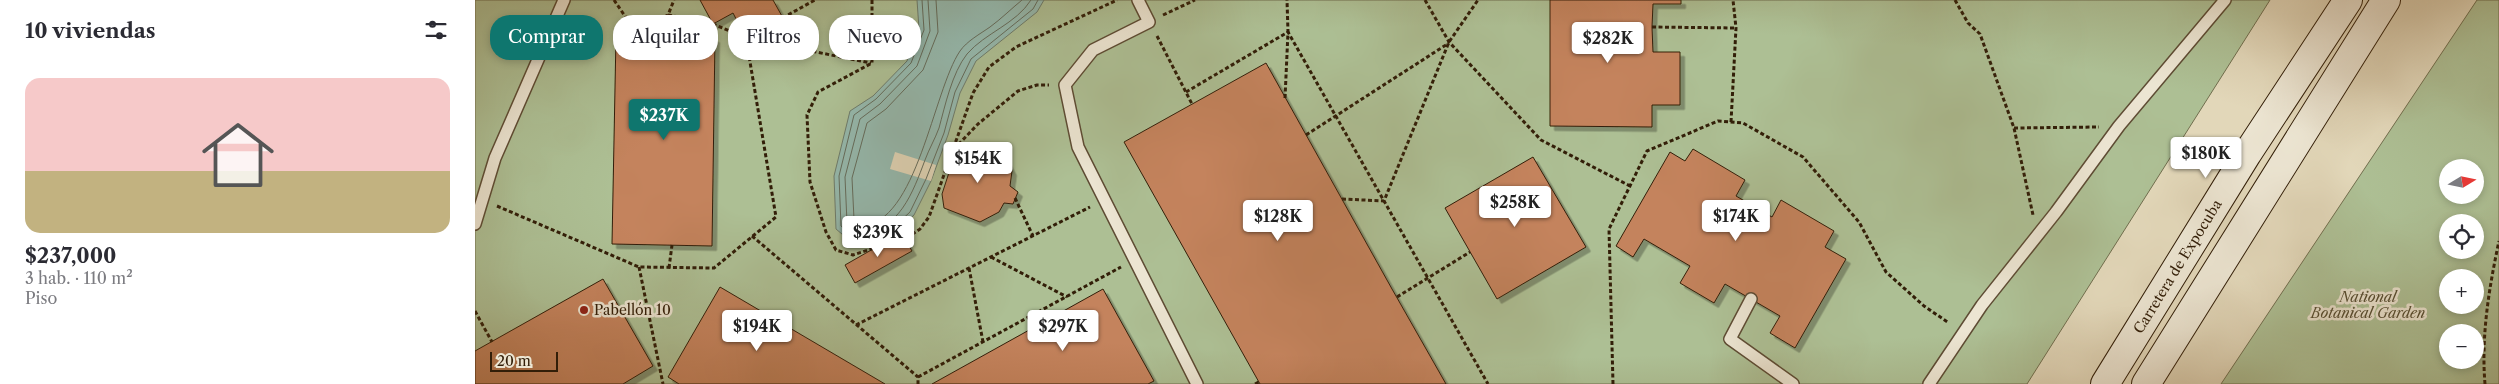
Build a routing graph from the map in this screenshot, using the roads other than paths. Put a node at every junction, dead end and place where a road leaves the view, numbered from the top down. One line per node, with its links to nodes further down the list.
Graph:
1 (564, 0): 6 (lane)
2 (1138, 0): 8 (lane)
3 (2225, 0): 10 (lane)
4 (2348, 0): 11 (main road, Carretera de Expocuba)
5 (2386, 0): 12 (main road)
6 (475, 224)
7 (1751, 299): 9 (lane)
8 (1197, 384)
9 (1793, 384)
10 (1929, 384)
11 (2105, 384)
12 (2146, 384)

